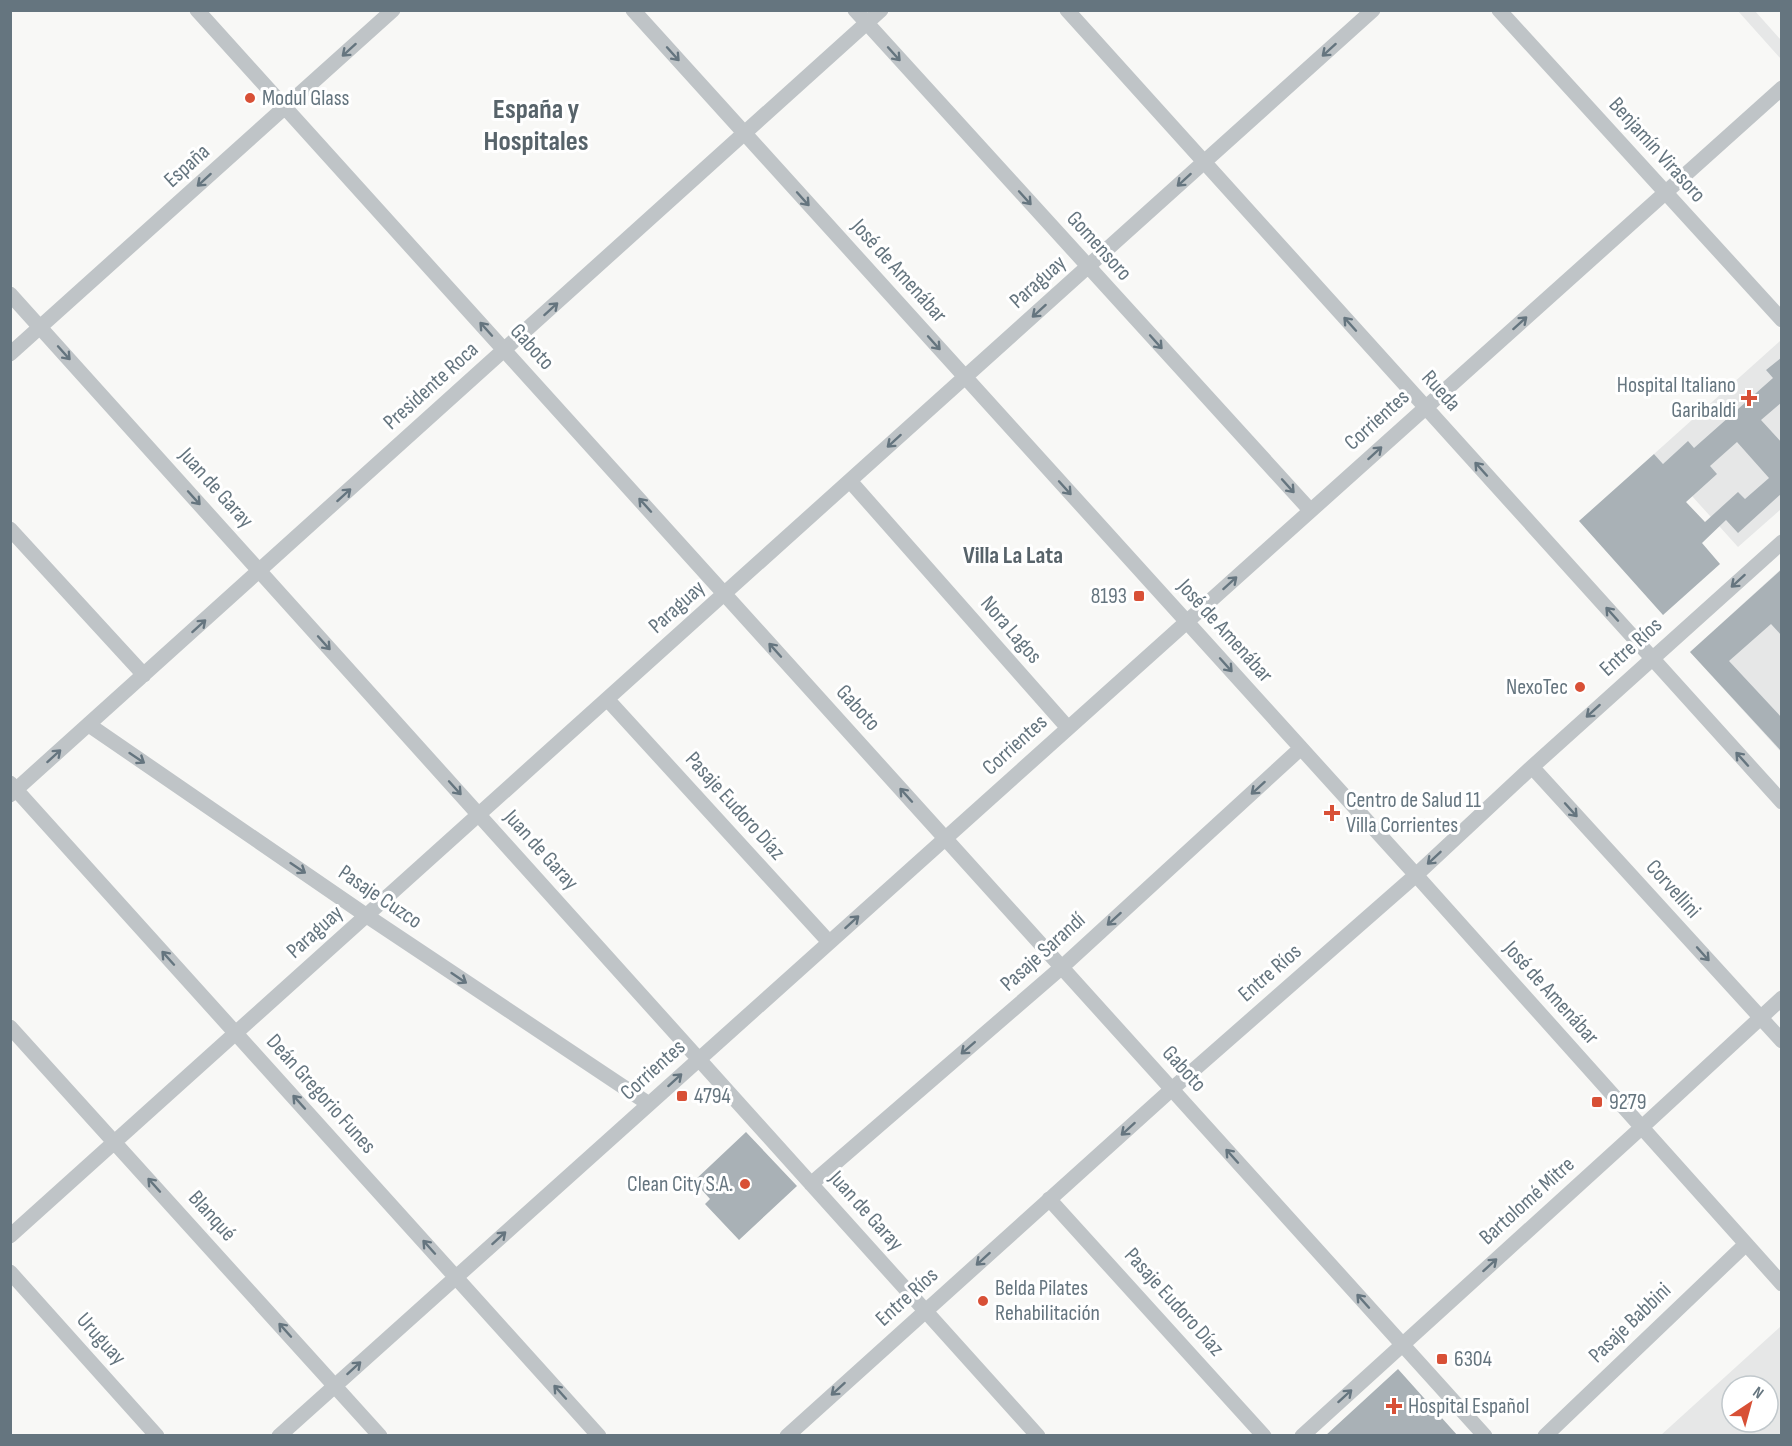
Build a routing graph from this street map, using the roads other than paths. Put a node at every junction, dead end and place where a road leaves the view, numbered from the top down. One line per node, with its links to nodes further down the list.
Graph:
1 (197, 10): 11 (street, Gaboto)
2 (393, 10): 11 (street, España, one-way to 11)
3 (633, 10): 12 (street, José de Amenábar, one-way to 12)
4 (855, 10): 9 (street, Gomensoro)
5 (881, 10): 9 (street, Presidente Roca)
6 (1068, 10): 13 (street, Rueda)
7 (1373, 10): 13 (street, Paraguay, one-way to 13)
8 (1499, 10): 14 (street, Benjamín Virasoro)
9 (867, 24): 12 (street, Presidente Roca); 15 (street, Gomensoro, one-way to 15)
10 (1782, 88): 14 (street, Corrientes)
11 (285, 107): 18 (street, España, one-way to 18); 19 (street, Gaboto, one-way to 11)
12 (745, 134): 19 (street, Presidente Roca, one-way to 12); 21 (street, José de Amenábar, one-way to 21)
13 (1204, 162): 15 (street, Paraguay, one-way to 15); 22 (street, Rueda, one-way to 13)
14 (1665, 193): 17 (street, Benjamín Virasoro); 22 (street, Corrientes, one-way to 14)
15 (1088, 267): 21 (street, Paraguay, one-way to 21); 24 (street, Gomensoro, one-way to 24)
16 (10, 294): 18 (street, Juan de Garay)
17 (1782, 321)
18 (40, 327): 20 (street, España); 27 (street, Juan de Garay, one-way to 27)
19 (505, 351): 27 (street, Presidente Roca, one-way to 19); 28 (street, Gaboto, one-way to 19)
20 (10, 354)
21 (965, 377): 23 (street, Paraguay, one-way to 23); 29 (street, José de Amenábar, one-way to 29)
22 (1426, 407): 24 (street, Corrientes, one-way to 22); 30 (street, Rueda, one-way to 22)
23 (850, 481): 28 (street, Paraguay); 34 (street, Nora Lagos)
24 (1310, 510): 29 (street, Corrientes, one-way to 24)
25 (10, 529): 31 (street)
26 (1782, 542): 30 (street, Entre Ríos, one-way to 30)
27 (260, 571): 31 (street, Presidente Roca, one-way to 27); 39 (street, Juan de Garay, one-way to 39)
28 (724, 594): 32 (street, Paraguay); 40 (street, Gaboto, one-way to 28)
29 (1186, 622): 34 (street, Corrientes); 35 (street, José de Amenábar, one-way to 35)
30 (1652, 658): 36 (street, Entre Ríos, one-way to 36); 38 (street, Rueda, one-way to 30)
31 (144, 675): 33 (street, Presidente Roca)
32 (607, 699): 39 (street, Paraguay); 43 (street, Pasaje Eudoro Díaz)
33 (89, 725): 37 (street, Presidente Roca, one-way to 33); 42 (street, Pasaje Cuzco, one-way to 42)
34 (1068, 728): 40 (street, Corrientes)
35 (1301, 748): 41 (street, José de Amenábar); 44 (street, Pasaje Sarandí, one-way to 44)
36 (1532, 767): 41 (street, Entre Ríos, one-way to 41); 46 (street, Corvellini, one-way to 46)
37 (12, 789): 48 (street, Deán Gregorio Funes, one-way to 37)
38 (1782, 802)
39 (479, 814): 42 (street, Paraguay); 50 (street, Juan de Garay)
40 (945, 838): 43 (street, Corrientes, one-way to 40); 44 (street, Gaboto)
41 (1416, 875): 51 (street, Entre Ríos); 53 (street, José de Amenábar)
42 (367, 916): 48 (street, Paraguay); 52 (street, Pasaje Cuzco, one-way to 52)
43 (829, 942): 50 (street, Corrientes)
44 (1062, 967): 51 (street, Gaboto); 55 (street, Pasaje Sarandí, one-way to 55)
45 (1782, 998): 46 (street, Bartolomé Mitre)
46 (1760, 1017): 49 (street, Corvellini); 53 (street, Bartolomé Mitre)
47 (10, 1027): 54 (street, Blanqué)
48 (236, 1033): 54 (street, Paraguay); 60 (street, Deán Gregorio Funes, one-way to 48)
49 (1782, 1041)
50 (699, 1059): 52 (street, Corrientes, one-way to 50); 55 (street, Juan de Garay)
51 (1172, 1089): 56 (street, Entre Ríos, one-way to 56); 63 (street, Gaboto, one-way to 51)
52 (649, 1104): 60 (street, Corrientes, one-way to 52)
53 (1641, 1128): 58 (street, José de Amenábar); 63 (street, Bartolomé Mitre, one-way to 53)
54 (115, 1142): 57 (street, Paraguay); 64 (street, Blanqué, one-way to 54)
55 (811, 1184): 62 (street, Juan de Garay)
56 (1049, 1199): 62 (street, Entre Ríos, one-way to 62); 71 (street, Pasaje Eudoro Díaz)
57 (10, 1236)
58 (1746, 1244): 61 (street, José de Amenábar); 74 (street, Pasaje Babbini)
59 (10, 1272): 65 (street, Uruguay)
60 (456, 1277): 64 (street, Corrientes, one-way to 60); 68 (street, Deán Gregorio Funes, one-way to 60)
61 (1782, 1284)
62 (925, 1311): 69 (street, Entre Ríos, one-way to 69); 70 (street, Juan de Garay)
63 (1402, 1345): 72 (street, Bartolomé Mitre, one-way to 63); 73 (street, Gaboto)
64 (335, 1385): 66 (street, Corrientes); 67 (street, Blanqué)
65 (158, 1436)
66 (279, 1436)
67 (380, 1436)
68 (599, 1436)
69 (787, 1436)
70 (1038, 1436)
71 (1264, 1436)
72 (1302, 1436)
73 (1485, 1436)
74 (1545, 1436)

